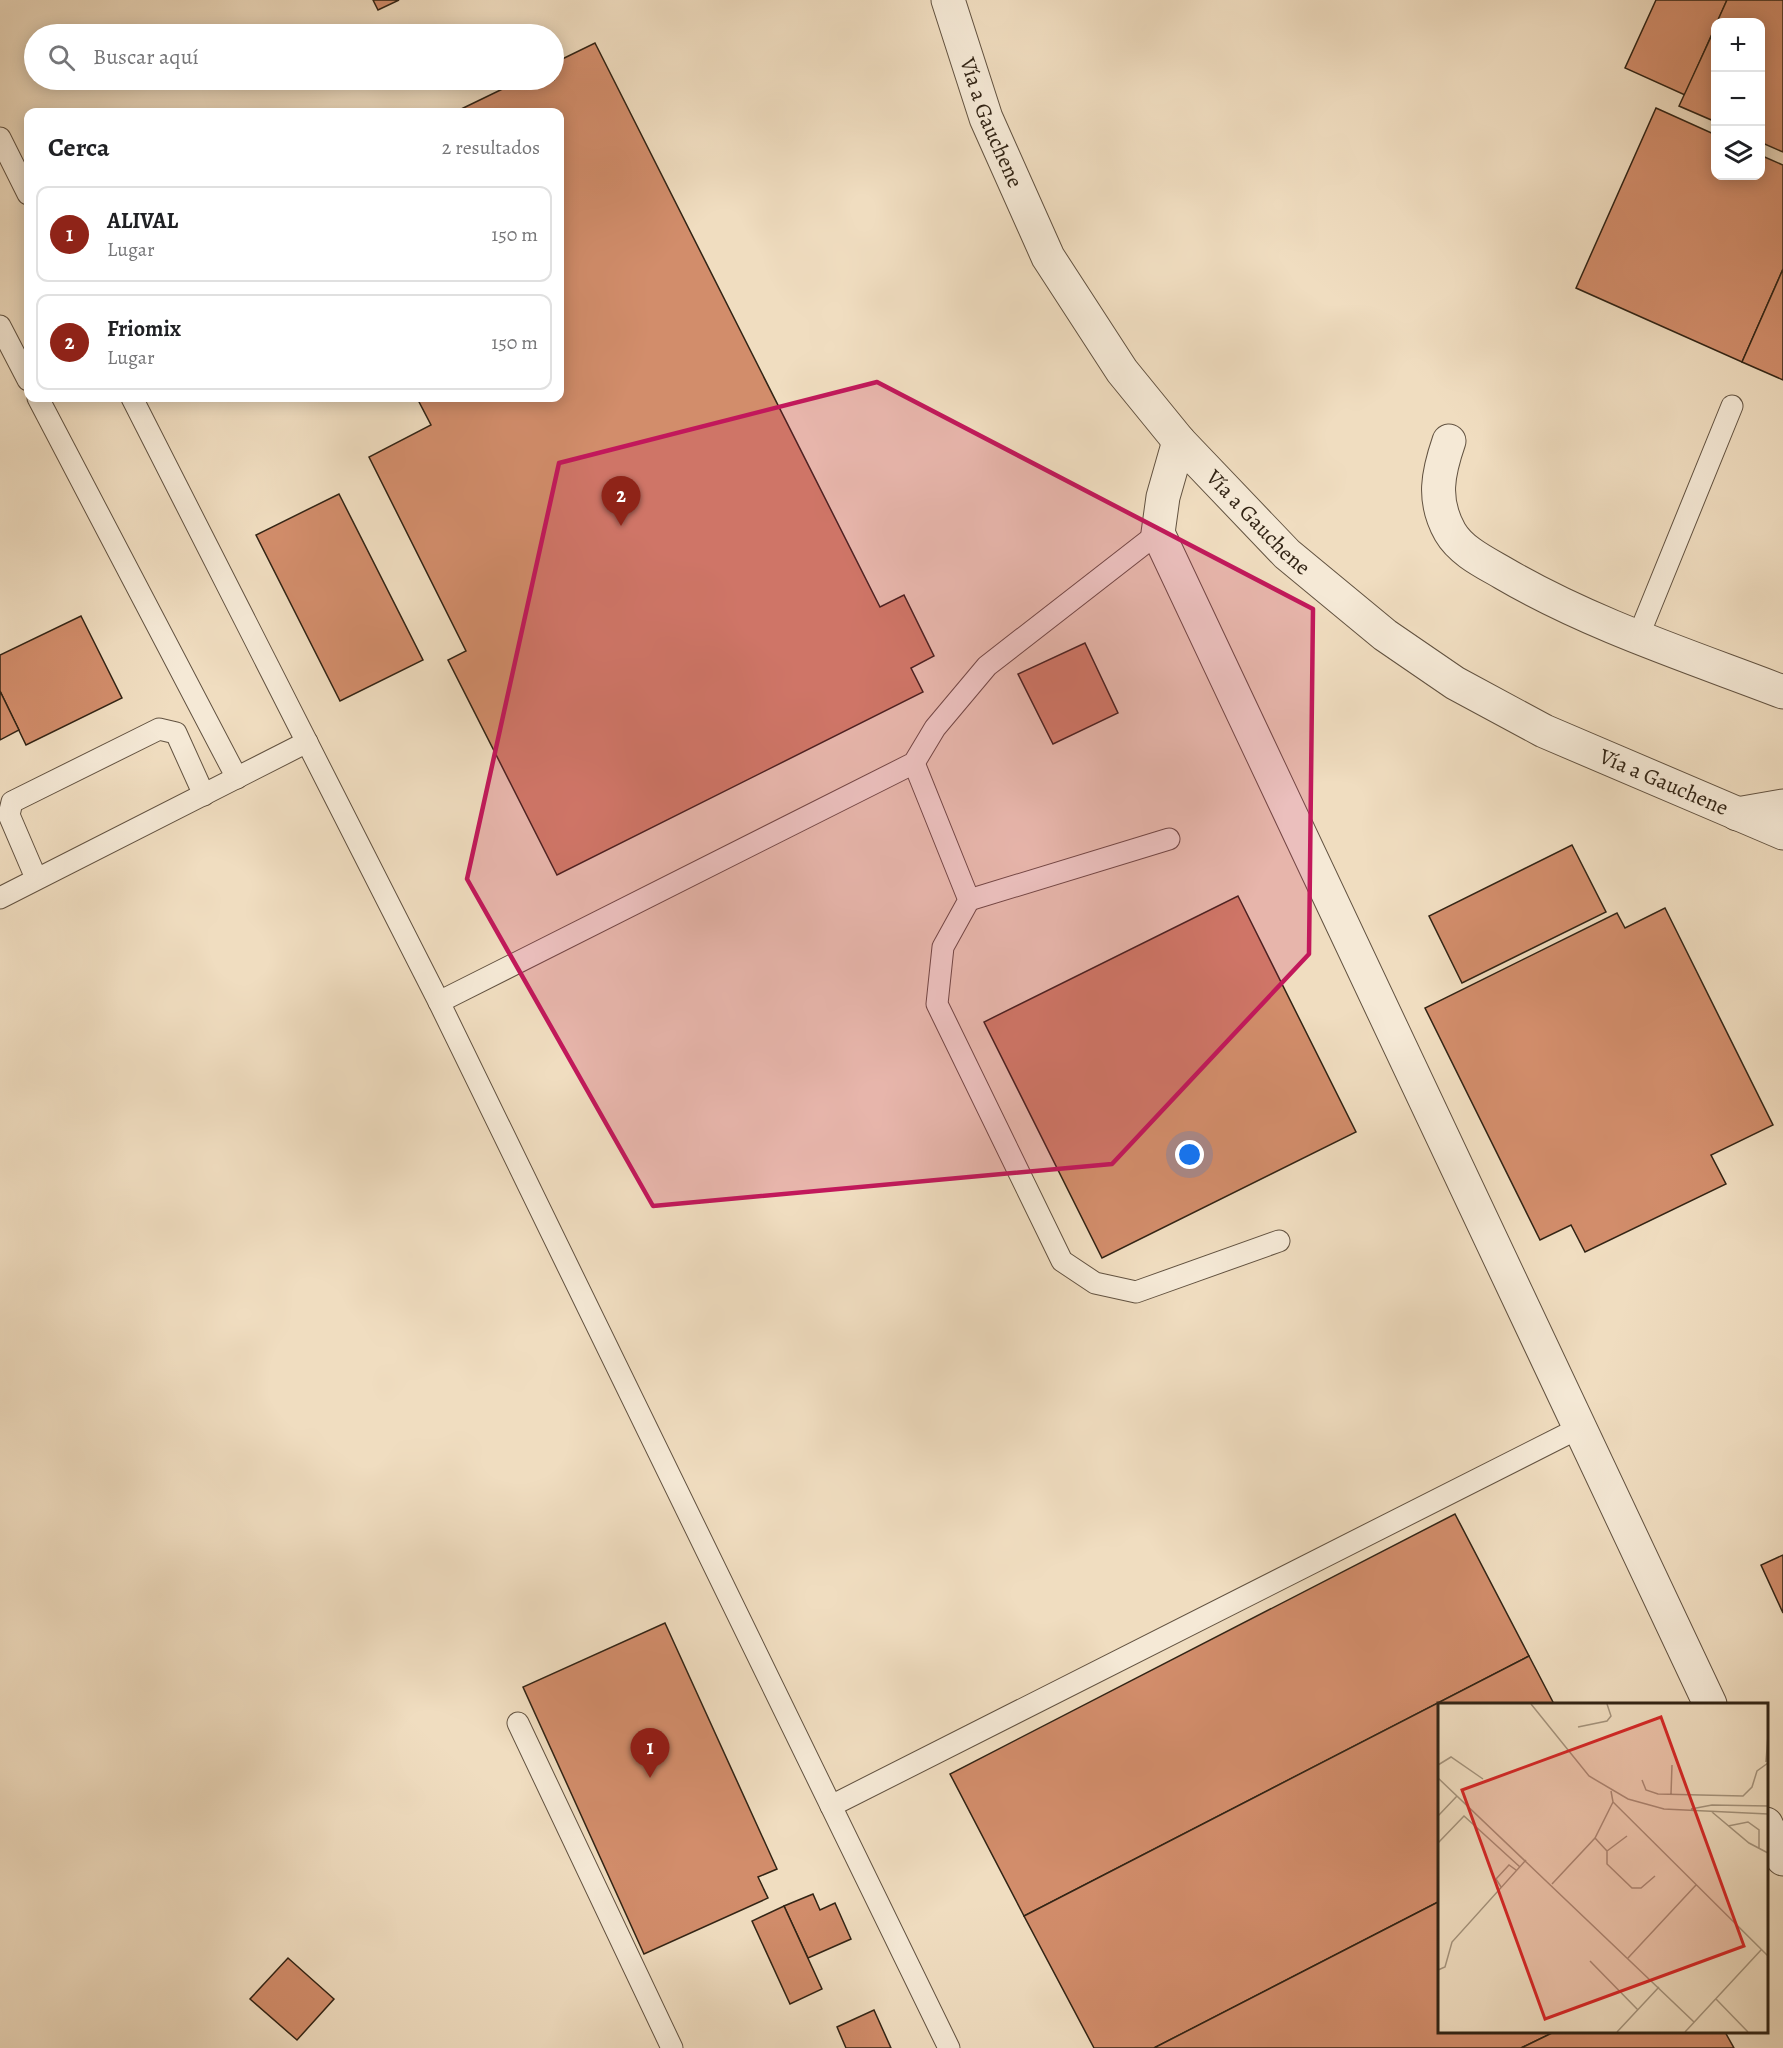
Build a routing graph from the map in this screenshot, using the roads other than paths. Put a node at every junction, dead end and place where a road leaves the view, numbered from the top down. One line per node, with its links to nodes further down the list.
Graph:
1 (948, 0): 9 (street, Vía a Gauchene)
2 (0, 138): 3 (lane)
3 (24, 186)
4 (0, 326): 5 (lane)
5 (24, 372)
6 (40, 402): 16 (lane)
7 (134, 402): 14 (lane)
8 (1732, 406): 12 (lane)
9 (1179, 441): 11 (street); 19 (street, Vía a Gauchene)
10 (1449, 441): 12 (street)
11 (1158, 533): 15 (lane); 27 (street)
12 (1638, 637): 13 (street)
13 (1783, 692)
14 (307, 742): 16 (lane); 25 (lane)
15 (914, 763): 24 (lane); 25 (lane)
16 (237, 778): 17 (lane)
17 (204, 795): 22 (lane); 22 (lane)
18 (1783, 806): 19 (street)
19 (1737, 814): 20 (street, Vía a Gauchene)
20 (1783, 833)
21 (1169, 839): 24 (lane)
22 (36, 878): 23 (lane)
23 (0, 898)
24 (969, 900): 26 (lane)
25 (440, 1002): 30 (lane)
26 (1279, 1241)
27 (1579, 1428): 28 (street); 30 (lane)
28 (1710, 1703)
29 (518, 1723): 33 (lane)
30 (831, 1806): 34 (lane)
31 (1768, 1826): 32 (street)
32 (1783, 1859)
33 (672, 2048)
34 (949, 2048)

